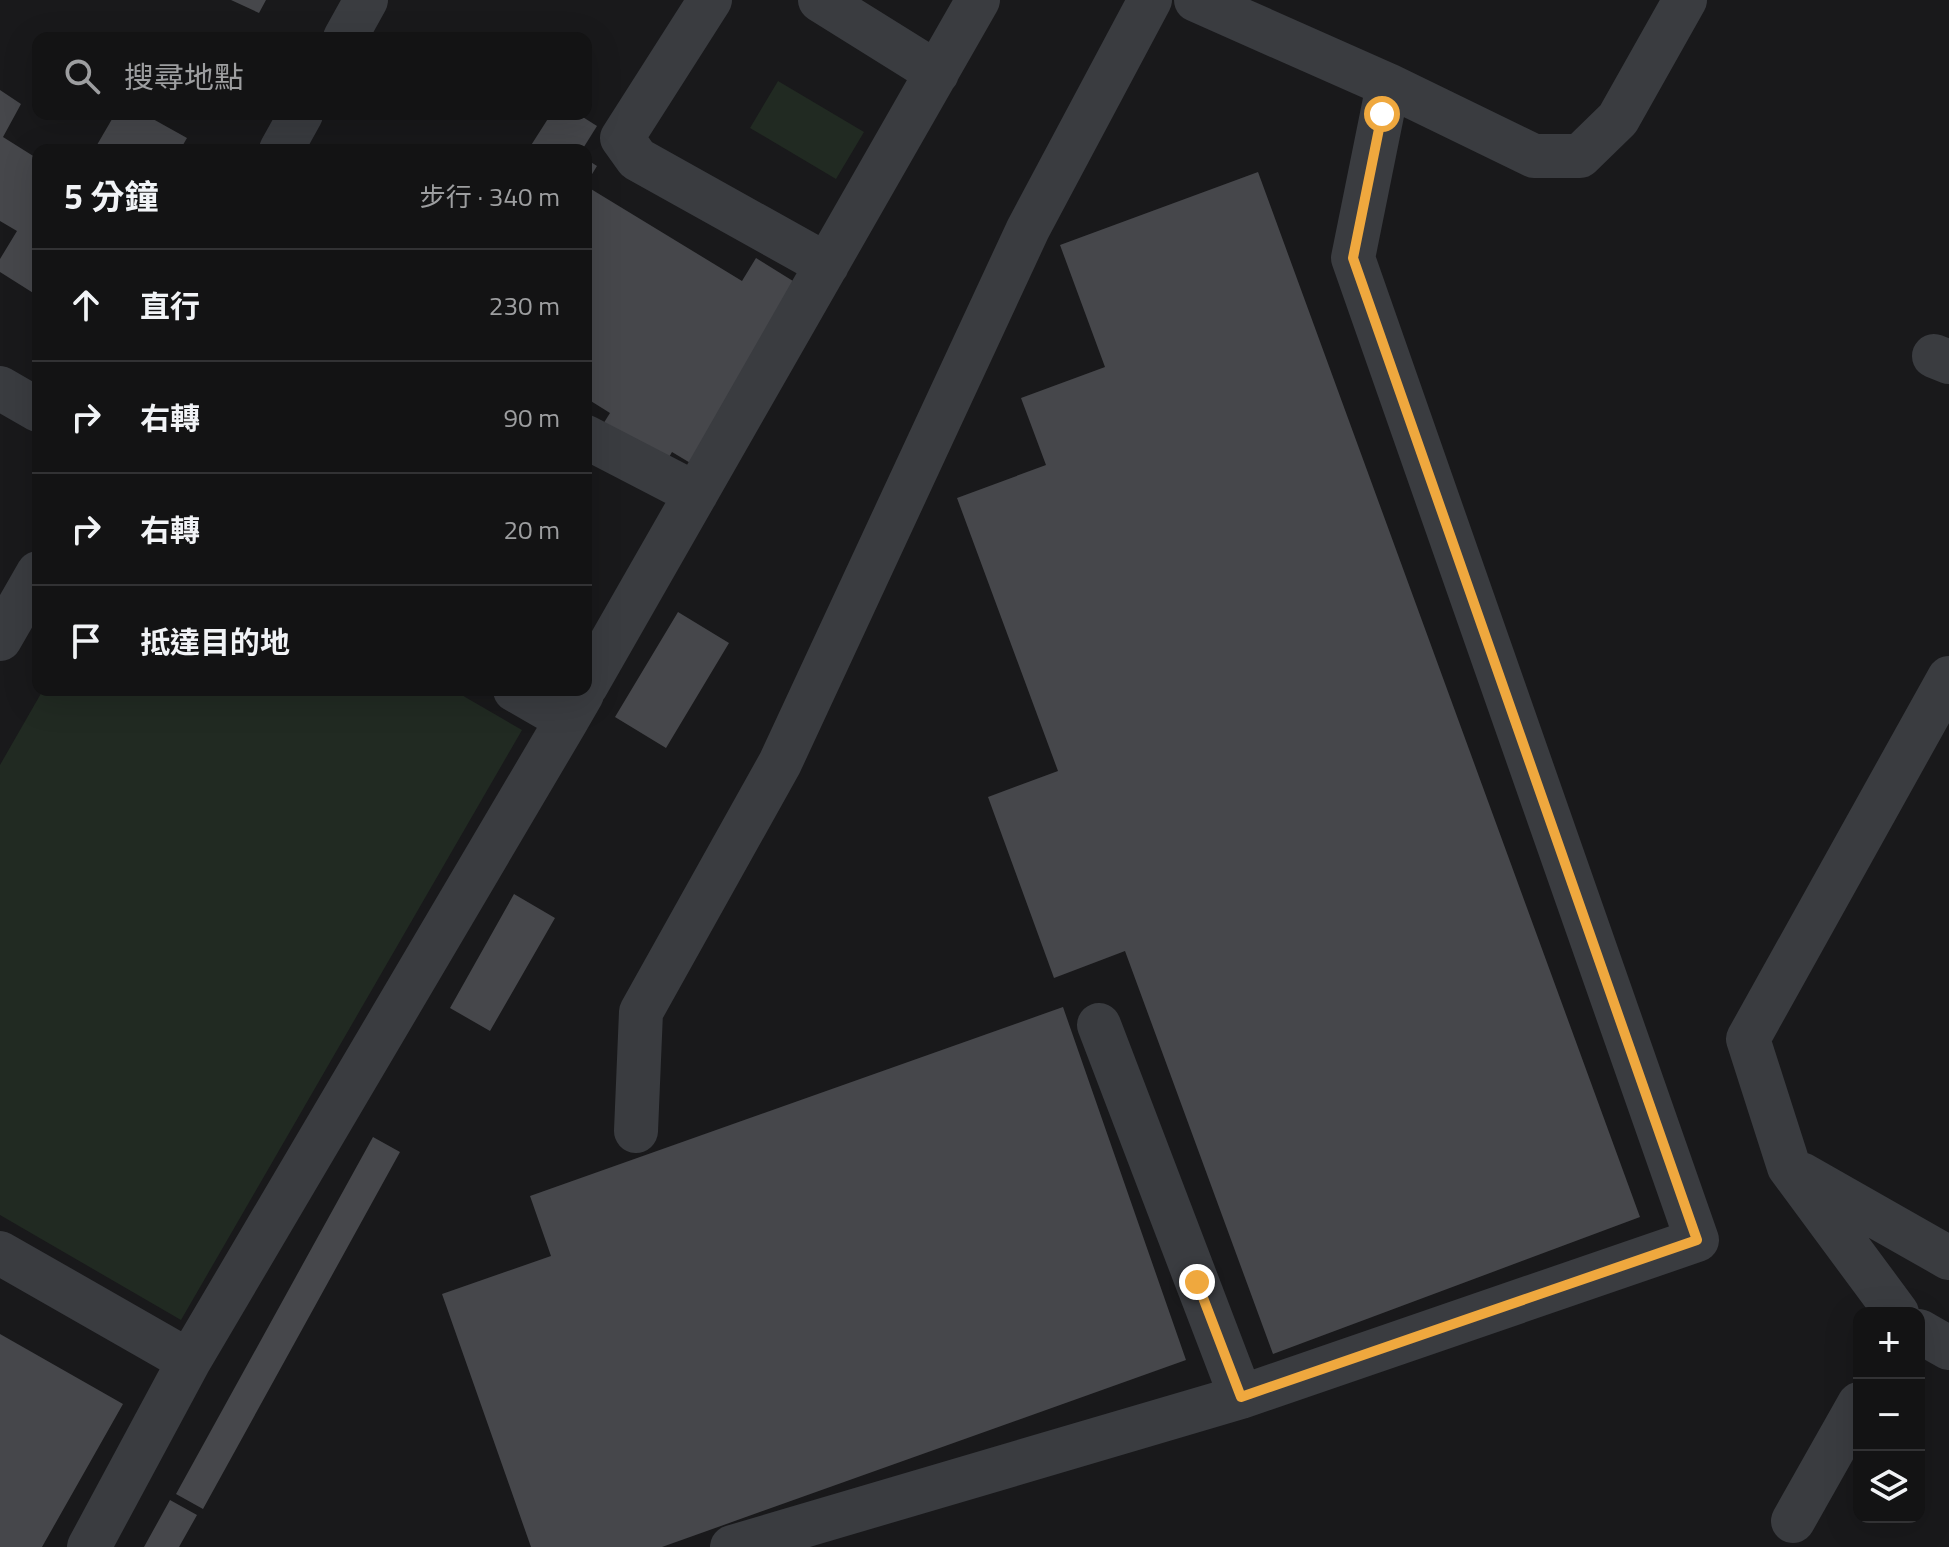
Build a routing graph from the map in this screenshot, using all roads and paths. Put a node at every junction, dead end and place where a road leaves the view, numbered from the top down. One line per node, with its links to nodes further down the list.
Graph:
1 (366, 0): 8 (lane)
2 (710, 0): 13 (lane)
3 (820, 0): 9 (lane)
4 (978, 0): 9 (lane)
5 (1150, 0): 25 (lane)
6 (1196, 0): 10 (lane)
7 (1685, 0): 10 (lane)
8 (348, 32)
9 (937, 73): 13 (lane)
10 (1388, 85): 33 (lane)
11 (298, 120): 12 (lane)
12 (284, 144)
13 (827, 265): 17 (lane)
14 (0, 388): 15 (lane)
15 (32, 407)
16 (592, 440): 17 (lane)
17 (696, 494): 20 (lane)
18 (32, 583): 19 (lane)
19 (0, 639)
20 (592, 676)
21 (1949, 678): 26 (lane)
22 (558, 696): 23 (lane)
23 (579, 699): 32 (lane)
24 (1099, 1025): 33 (lane)
25 (636, 1131)
26 (1789, 1167): 28 (lane); 29 (lane)
27 (0, 1253): 32 (lane)
28 (1949, 1258)
29 (1893, 1307)
30 (1925, 1334): 31 (lane)
31 (1949, 1348)
32 (189, 1361): 36 (lane)
33 (1241, 1397): 37 (lane)
34 (1853, 1415): 35 (lane)
35 (1793, 1521)
36 (89, 1547)
37 (732, 1547)

